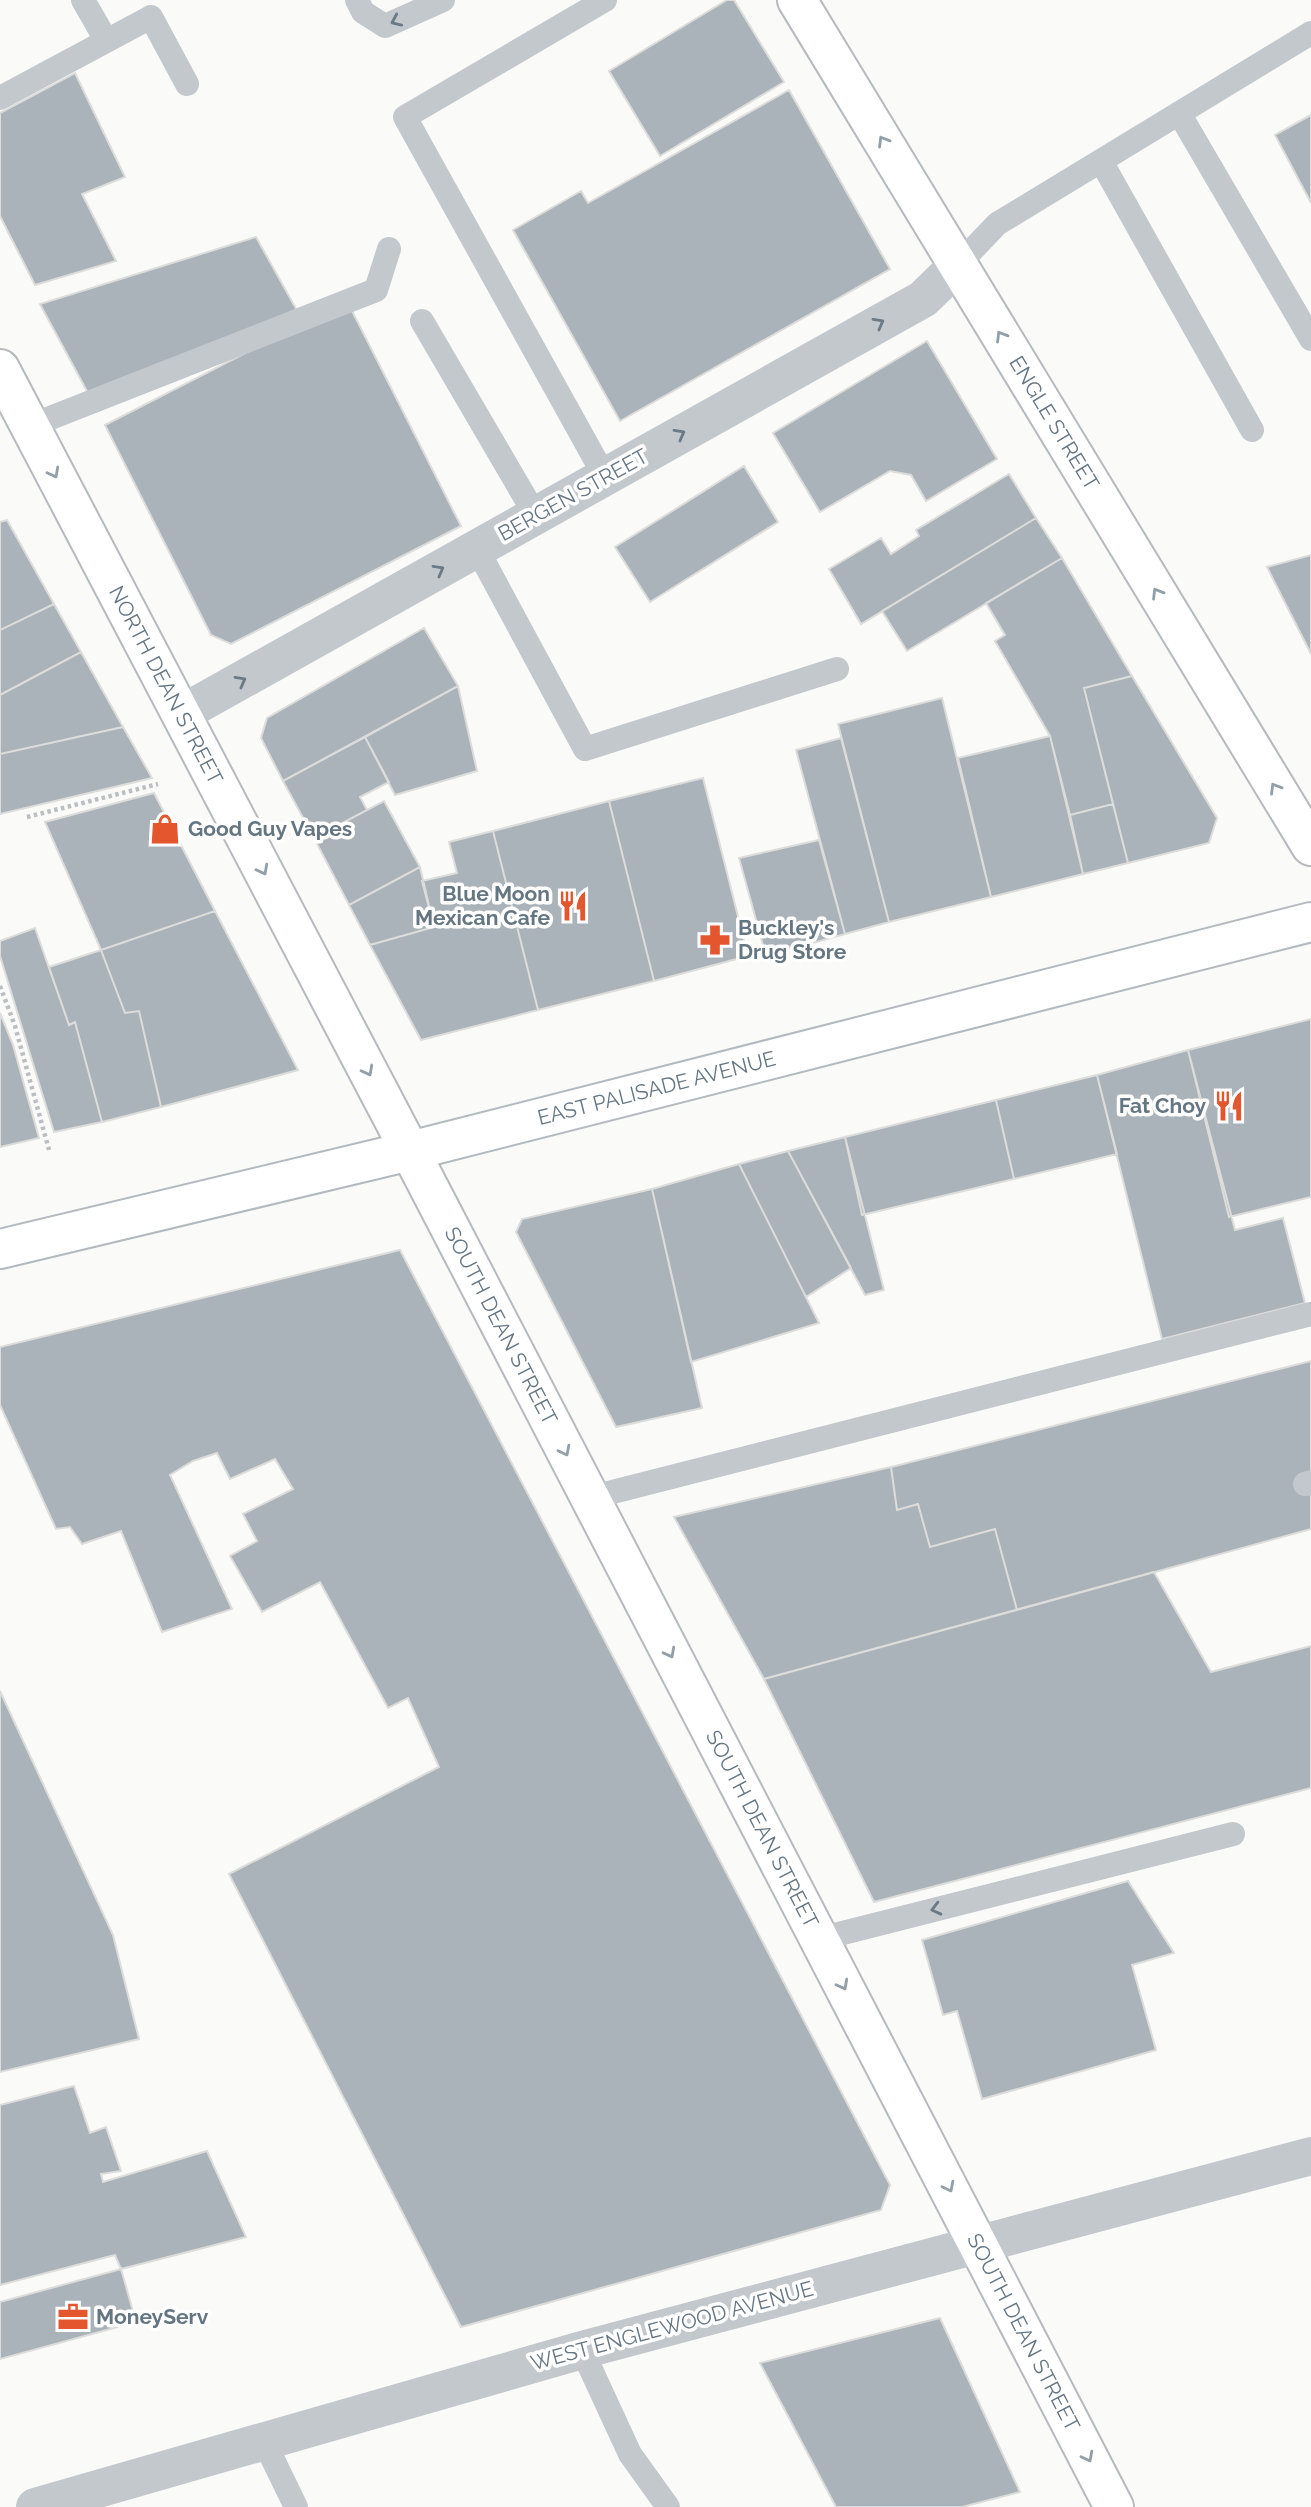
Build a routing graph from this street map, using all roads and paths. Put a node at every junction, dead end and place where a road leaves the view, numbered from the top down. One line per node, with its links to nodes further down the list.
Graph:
1 (83, 0): 7 (lane)
2 (357, 0): 3 (lane, one-way to 2)
3 (443, 0)
4 (605, 0): 19 (lane)
5 (797, 0): 13 (main road, ENGLE STREET, one-way to 5)
6 (1311, 33): 10 (lane)
7 (106, 40): 8 (lane); 9 (lane)
8 (187, 84)
9 (0, 98)
10 (1178, 113): 11 (lane); 15 (lane)
11 (1101, 161): 13 (lane); 18 (lane)
12 (389, 249): 17 (lane)
13 (958, 265): 19 (street, BERGEN STREET, one-way to 13); 26 (main road, ENGLE STREET, one-way to 13)
14 (422, 321): 20 (lane)
15 (1311, 339)
16 (0, 369): 17 (main road, NORTH DEAN STREET)
17 (30, 426): 23 (main road, NORTH DEAN STREET, one-way to 23)
18 (1252, 430)
19 (605, 477): 20 (street, BERGEN STREET)
20 (536, 516): 21 (street, BERGEN STREET)
21 (477, 549): 22 (lane); 23 (street, BERGEN STREET, one-way to 21)
22 (837, 669)
23 (181, 714): 30 (main road, NORTH DEAN STREET, one-way to 30)
24 (158, 784): 25 (path)
25 (27, 817)
26 (1311, 846)
27 (1311, 922): 30 (main road, EAST PALISADE AVENUE)
28 (0, 986): 29 (path)
29 (49, 1150)
30 (410, 1151): 31 (main road, EAST PALISADE AVENUE); 33 (main road, SOUTH DEAN STREET, one-way to 33)
31 (0, 1249)
32 (1311, 1314): 33 (lane)
33 (589, 1498): 35 (main road, SOUTH DEAN STREET, one-way to 35)
34 (1233, 1834): 35 (lane, one-way to 35)
35 (819, 1939): 37 (main road, SOUTH DEAN STREET, one-way to 37)
36 (1311, 2156): 37 (street, WEST ENGLEWOOD AVENUE)
37 (978, 2244): 38 (street, WEST ENGLEWOOD AVENUE); 40 (main road, SOUTH DEAN STREET, one-way to 40)
38 (582, 2350): 39 (street, WEST ENGLEWOOD AVENUE); 43 (lane)
39 (264, 2441): 41 (street, WEST ENGLEWOOD AVENUE); 42 (lane)
40 (1111, 2506)
41 (35, 2507)
42 (296, 2507)
43 (668, 2507)

